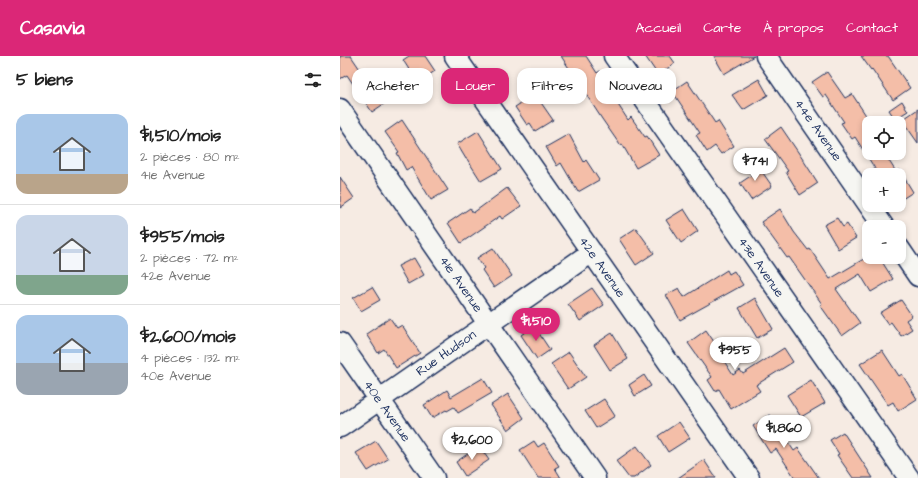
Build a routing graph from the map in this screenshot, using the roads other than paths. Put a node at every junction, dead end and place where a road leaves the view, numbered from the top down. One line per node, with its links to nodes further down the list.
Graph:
1 (455, 56): 6 (street, 42e Avenue)
2 (614, 56): 16 (street, 43e Avenue)
3 (766, 56): 5 (street, 44e Avenue)
4 (340, 109): 9 (street, 41e Avenue)
5 (879, 220)
6 (592, 252): 9 (street, Rue Hudson); 15 (street, 42e Avenue)
7 (906, 258): 8 (street)
8 (918, 276)
9 (489, 324): 11 (street, Rue Hudson); 14 (street, 41e Avenue)
10 (340, 343): 11 (street, 40e Avenue)
11 (380, 400): 12 (street, Rue Hudson); 13 (street, 40e Avenue)
12 (340, 427)
13 (434, 478)
14 (595, 478)
15 (749, 478)
16 (909, 478)

